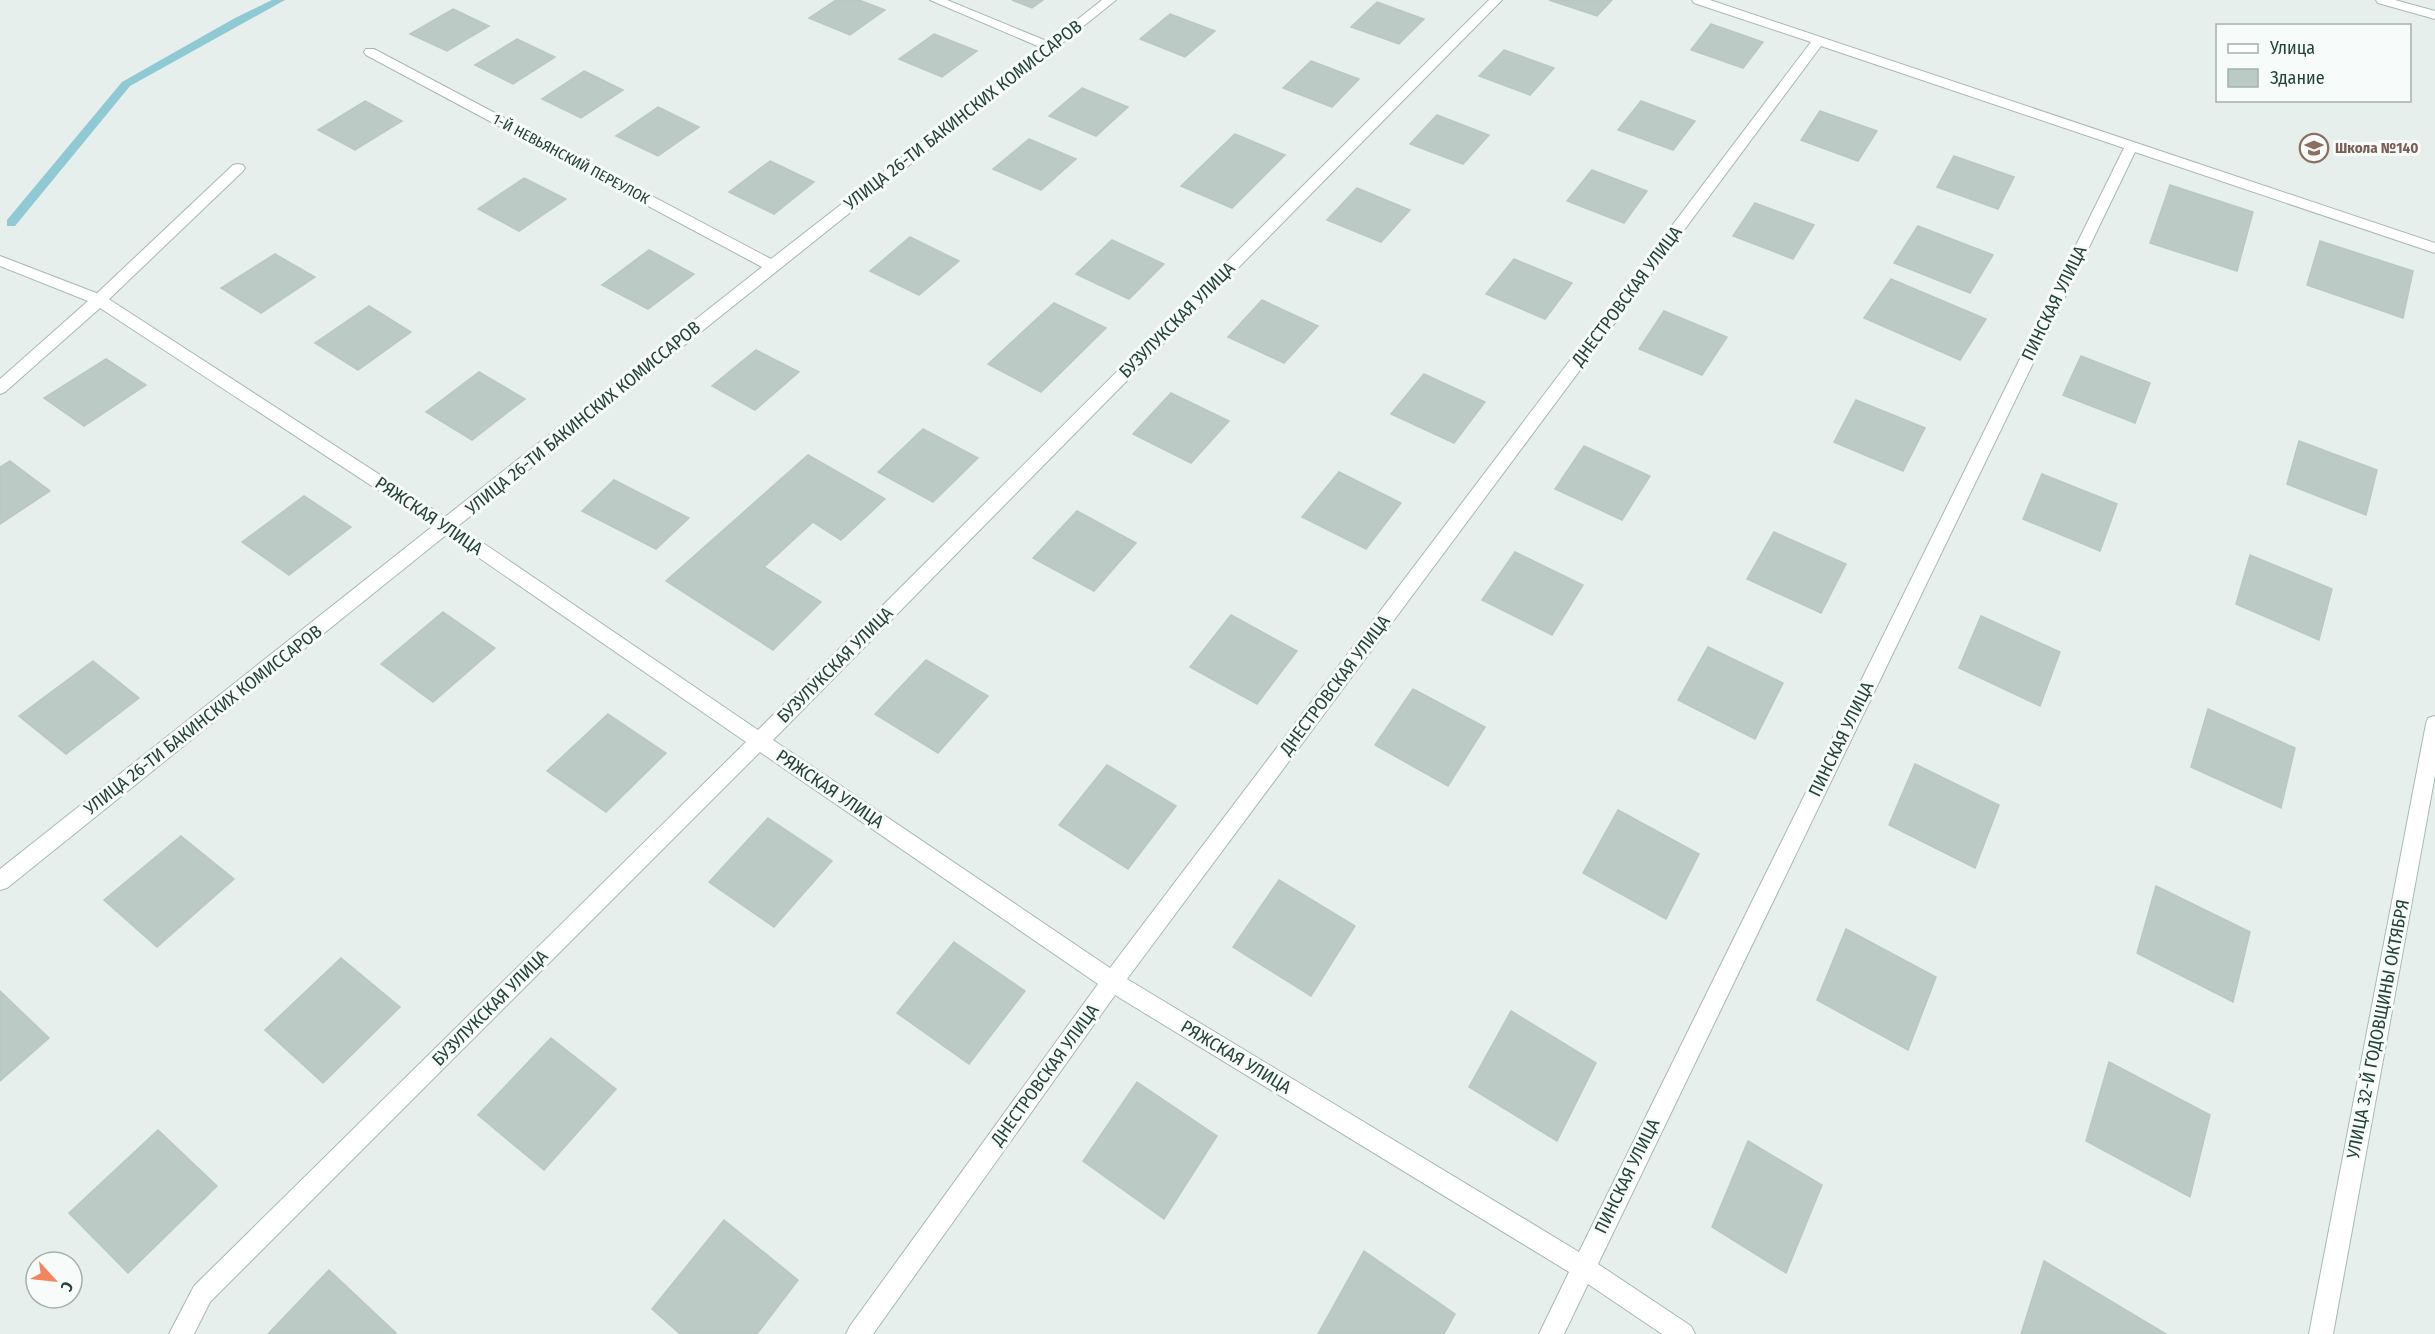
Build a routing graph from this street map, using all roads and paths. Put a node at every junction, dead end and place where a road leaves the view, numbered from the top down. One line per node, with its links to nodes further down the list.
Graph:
1 (936, 0): 8 (street)
2 (1110, 0): 8 (street, УЛИЦА 26-ТИ БАКИНСКИХ КОМИССАРОВ)
3 (1496, 0): 19 (street, БУЗУЛУКСКАЯ УЛИЦА)
4 (1698, 0): 7 (street)
5 (2382, 0): 6 (street)
6 (2435, 15)
7 (1819, 40): 10 (street); 21 (street, ДНЕСТРОВСКАЯ УЛИЦА)
8 (1051, 47): 14 (street, УЛИЦА 26-ТИ БАКИНСКИХ КОМИССАРОВ)
9 (370, 52): 14 (street, 1-Й НЕВЬЯНСКИЙ ПЕРЕУЛОК)
10 (2132, 145): 12 (street); 22 (street, ПИНСКАЯ УЛИЦА)
11 (238, 168): 15 (street)
12 (2435, 248)
13 (0, 261): 15 (street, РЯЖСКАЯ УЛИЦА)
14 (772, 266): 17 (street, УЛИЦА 26-ТИ БАКИНСКИХ КОМИССАРОВ)
15 (99, 300): 16 (street); 17 (street, РЯЖСКАЯ УЛИЦА)
16 (0, 388)
17 (447, 527): 19 (street, РЯЖСКАЯ УЛИЦА); 20 (street, УЛИЦА 26-ТИ БАКИНСКИХ КОМИССАРОВ)
18 (2435, 724): 27 (street, УЛИЦА 32-Й ГОДОВЩИНЫ ОКТЯБРЯ)
19 (759, 741): 21 (street, РЯЖСКАЯ УЛИЦА); 23 (street, БУЗУЛУКСКАЯ УЛИЦА)
20 (0, 881)
21 (1112, 982): 22 (street, РЯЖСКАЯ УЛИЦА); 24 (street, ДНЕСТРОВСКАЯ УЛИЦА)
22 (1582, 1267): 25 (street, ПИНСКАЯ УЛИЦА); 26 (street, РЯЖСКАЯ УЛИЦА)
23 (181, 1334)
24 (858, 1334)
25 (1551, 1334)
26 (1683, 1334)
27 (2320, 1334)

